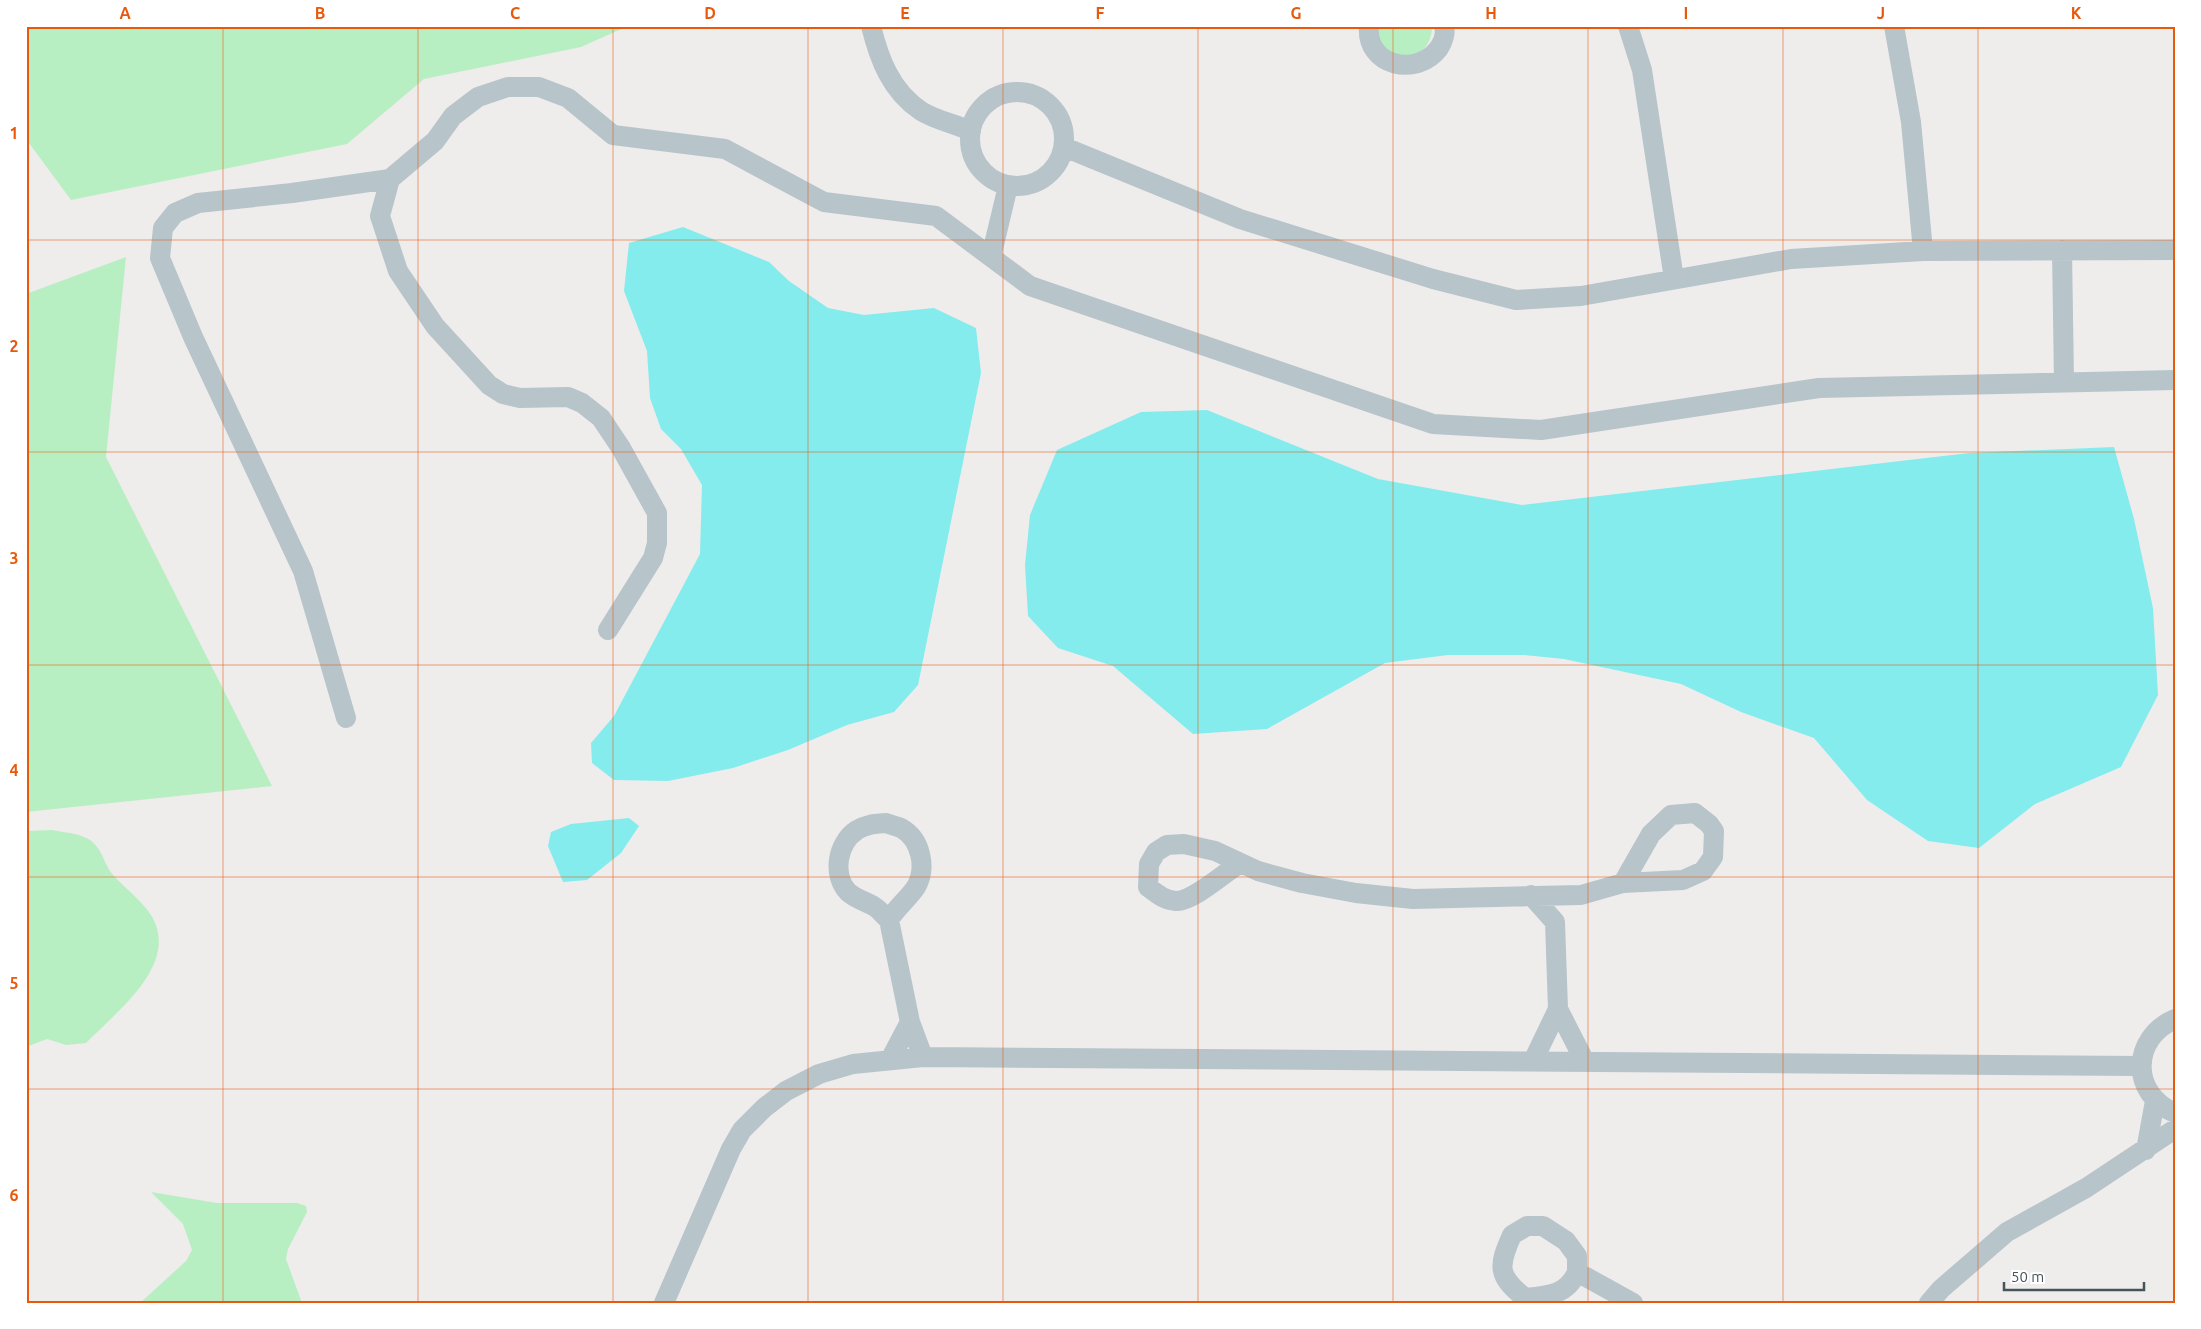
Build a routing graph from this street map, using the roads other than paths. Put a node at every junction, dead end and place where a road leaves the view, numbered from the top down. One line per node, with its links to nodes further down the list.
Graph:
1 (871, 26): 6 (street)
2 (1369, 26): 3 (street)
3 (1444, 26)
4 (1628, 26): 14 (street)
5 (1894, 26): 12 (street)
6 (971, 131): 7 (street); 9 (street)
7 (1064, 148): 9 (street); 14 (street)
8 (390, 179): 13 (street); 17 (street); 18 (street)
9 (1008, 186): 13 (street)
10 (2062, 250): 11 (street); 12 (street); 16 (street)
11 (2175, 250)
12 (1923, 251): 14 (street)
13 (991, 257): 16 (street)
14 (1674, 279)
15 (2175, 380): 16 (street)
16 (2064, 382)
17 (608, 630)
18 (346, 718)
19 (1240, 863): 21 (street)
20 (1623, 883): 20 (street); 22 (street)
21 (1531, 895): 22 (street); 24 (street)
22 (1580, 895): 24 (street)
23 (888, 920): 23 (street); 27 (street)
24 (1555, 922): 25 (street)
25 (1558, 1009): 30 (street); 31 (street)
26 (2175, 1019): 32 (street)
27 (910, 1022): 28 (street); 29 (street)
28 (923, 1057): 29 (street); 31 (street)
29 (890, 1060): 38 (street)
30 (1584, 1060): 31 (street); 32 (street)
31 (1533, 1061)
32 (2141, 1066): 33 (street)
33 (2155, 1101): 34 (street); 36 (street)
34 (2175, 1114)
35 (2175, 1129): 36 (street)
36 (2146, 1150): 40 (street)
37 (1577, 1272): 39 (street)
38 (664, 1303)
39 (1633, 1303)
40 (1929, 1303)

